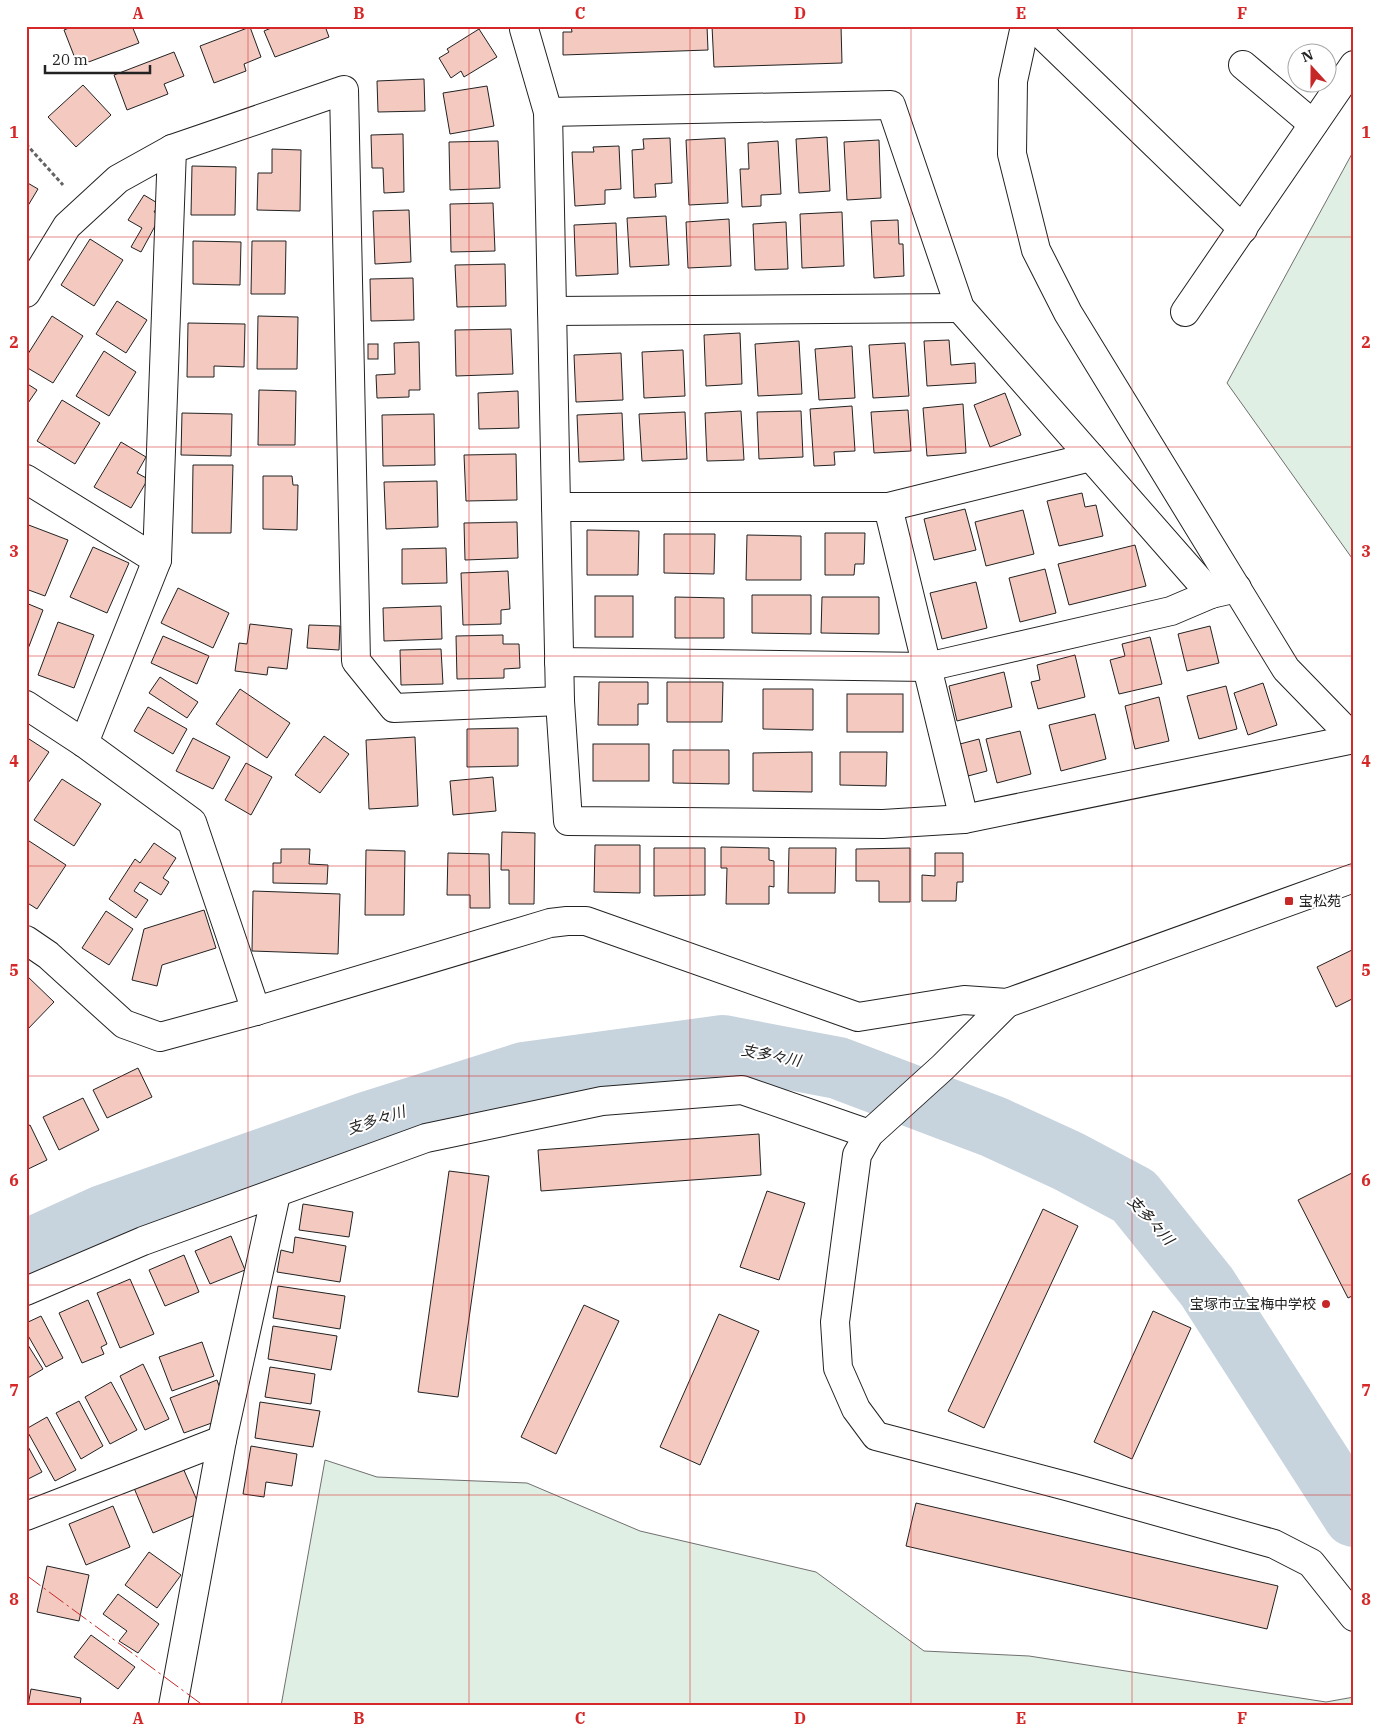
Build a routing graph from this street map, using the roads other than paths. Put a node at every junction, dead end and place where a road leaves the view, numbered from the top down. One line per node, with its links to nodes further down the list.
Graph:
1 (1025, 26): 19 (street)
2 (1033, 26): 9 (street)
3 (524, 29): 6 (street)
4 (1243, 65): 7 (street)
5 (1354, 65): 7 (street)
6 (548, 112): 11 (street); 12 (street)
7 (1312, 124): 9 (street)
8 (172, 149): 10 (street); 18 (street); 23 (street)
9 (1243, 229): 13 (street)
10 (26, 293)
11 (960, 308): 12 (street); 14 (street)
12 (552, 311): 16 (street)
13 (1185, 312)
14 (1091, 457): 17 (street); 20 (street)
15 (26, 479): 18 (street)
16 (556, 507): 17 (street); 21 (street)
17 (888, 507): 22 (street)
18 (157, 560): 26 (street)
19 (1237, 588): 20 (street); 25 (street)
20 (1211, 594): 22 (street)
21 (559, 662): 22 (street); 23 (street)
22 (927, 667): 27 (street)
23 (560, 701): 27 (street)
24 (26, 705): 26 (street)
25 (1354, 739): 27 (street)
26 (84, 743): 31 (street)
27 (964, 819)
28 (1354, 878): 30 (street)
29 (26, 940): 31 (street)
30 (1008, 1003): 31 (street); 32 (street)
31 (256, 1012)
32 (878, 1126): 33 (street); 37 (street)
33 (276, 1194): 34 (street); 35 (street)
34 (26, 1291)
35 (222, 1440): 36 (street); 38 (street)
36 (26, 1516)
37 (1354, 1617)
38 (173, 1706)

